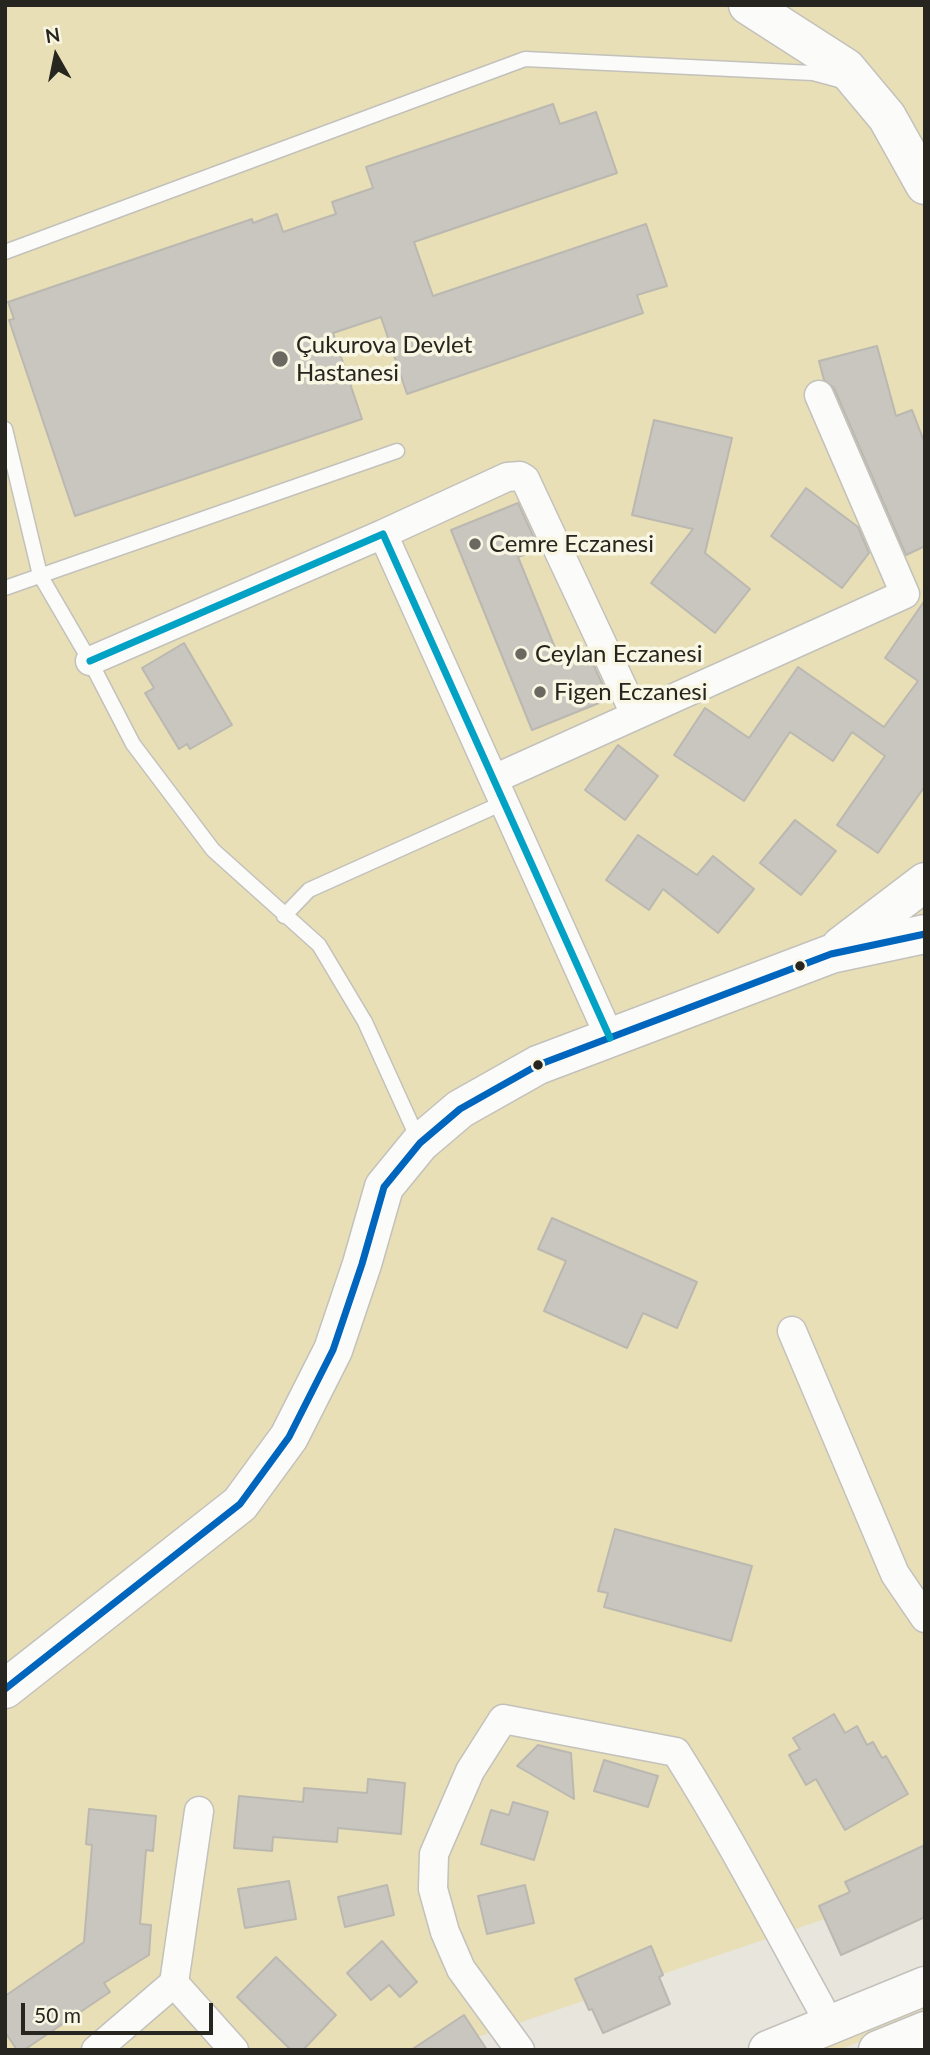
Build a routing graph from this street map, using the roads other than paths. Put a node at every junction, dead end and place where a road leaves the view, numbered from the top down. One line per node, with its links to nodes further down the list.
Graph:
1 (748, 5): 2 (street)
2 (861, 85): 3 (street); 4 (lane)
3 (925, 185)
4 (5, 252)
5 (819, 395): 12 (street)
6 (5, 429): 9 (lane)
7 (397, 451): 9 (lane)
8 (383, 534): 11 (street); 12 (street); 13 (street)
9 (40, 575): 10 (lane); 11 (lane)
10 (5, 587)
11 (90, 662): 15 (lane)
12 (635, 714): 13 (street)
13 (500, 791): 15 (lane); 18 (street)
14 (925, 882): 17 (street)
15 (284, 916): 19 (lane)
16 (925, 934): 17 (street)
17 (831, 954): 18 (street)
18 (610, 1038): 19 (street)
19 (419, 1143): 22 (street)
20 (792, 1331): 21 (street)
21 (925, 1618)
22 (5, 1689)
23 (199, 1811): 24 (street)
24 (174, 1983): 29 (street); 30 (street)
25 (925, 1986): 26 (street)
26 (828, 2026): 31 (street); 32 (street)
27 (925, 2031): 28 (street)
28 (882, 2049)
29 (96, 2050)
30 (234, 2050)
31 (520, 2050)
32 (768, 2050)

